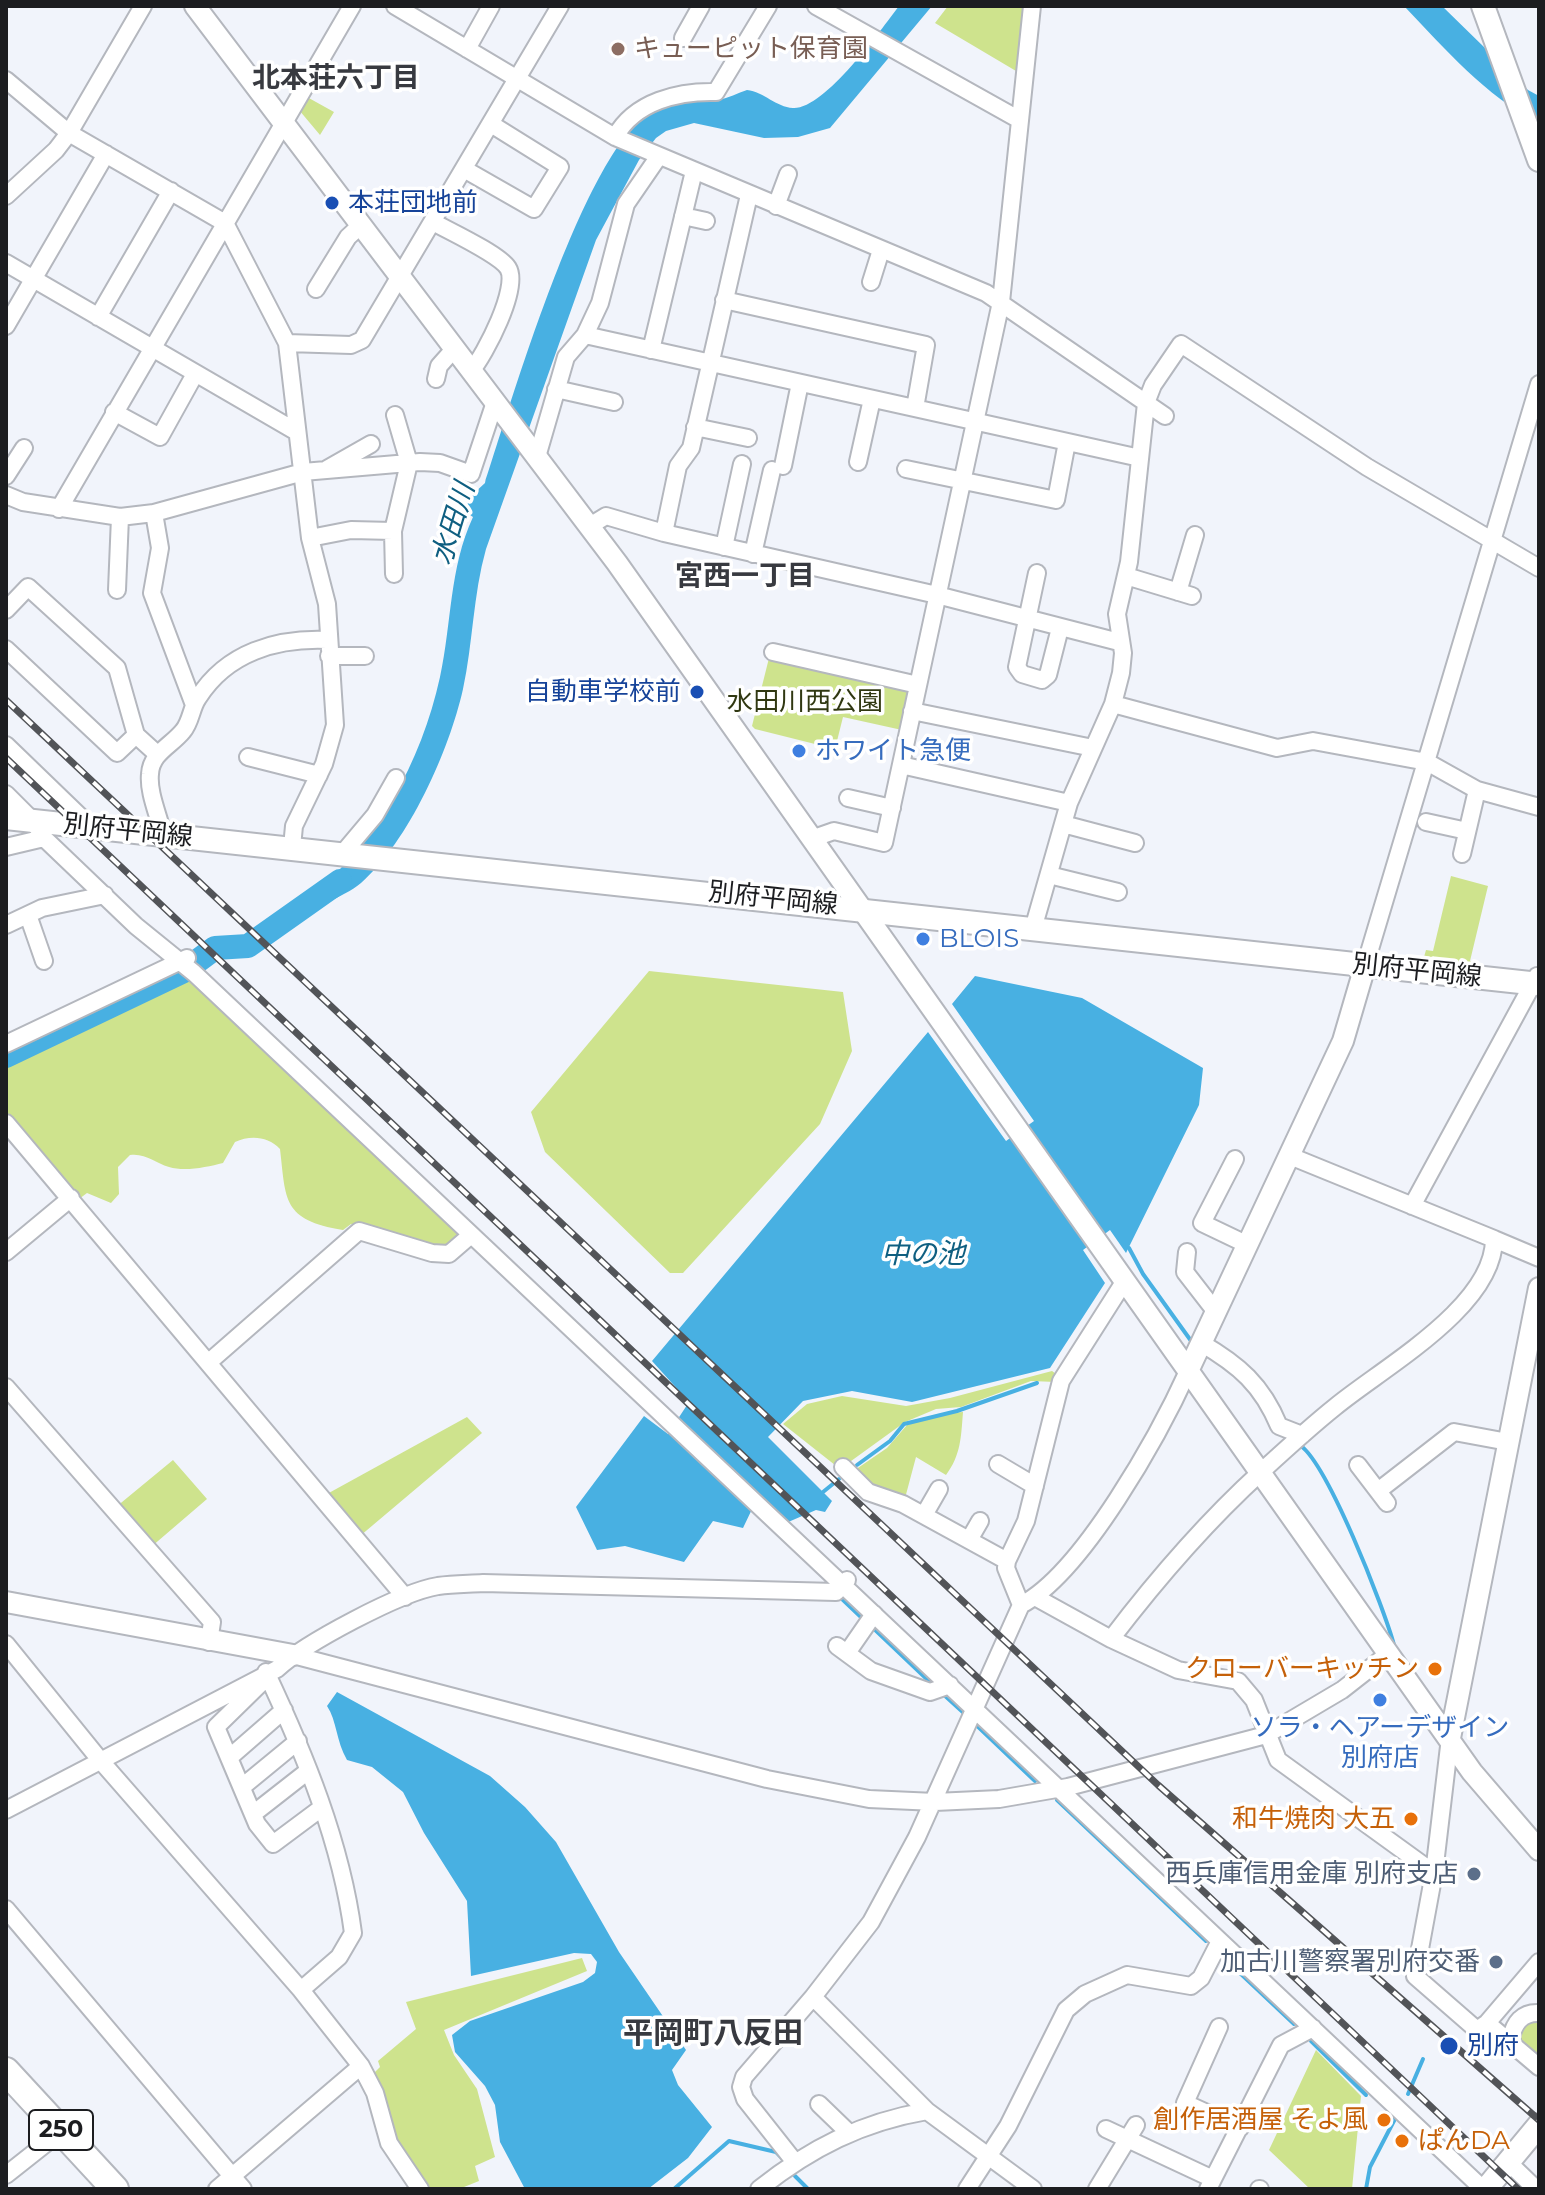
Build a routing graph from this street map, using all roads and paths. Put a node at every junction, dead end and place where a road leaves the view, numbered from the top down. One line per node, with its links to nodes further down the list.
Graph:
1 (143, 6): 19 (street)
2 (195, 6): 18 (street)
3 (352, 6): 18 (street)
4 (395, 6): 13 (street)
5 (491, 6): 13 (street)
6 (560, 6): 14 (street)
7 (701, 6): 12 (street)
8 (768, 6): 20 (street)
9 (816, 6): 16 (street)
10 (1032, 6): 16 (street)
11 (1483, 6): 23 (main road)
12 (683, 38)
13 (467, 49): 14 (street)
14 (517, 79): 17 (street); 20 (street)
15 (6, 80): 19 (street)
16 (1018, 119): 43 (street)
17 (491, 124): 24 (street); 24 (street)
18 (286, 125): 34 (street); 35 (street)
19 (69, 133): 21 (street); 29 (street)
20 (615, 137): 22 (street)
21 (106, 154): 27 (street); 39 (street)
22 (659, 156): 25 (street); 48 (street)
23 (1539, 160)
24 (464, 169): 33 (street)
25 (694, 171): 28 (street); 31 (street)
26 (788, 174): 30 (street)
27 (171, 191): 34 (street); 45 (street)
28 (749, 195): 30 (street); 42 (street)
29 (6, 196)
30 (776, 206): 36 (street)
31 (683, 216): 32 (street); 52 (street)
32 (706, 221)
33 (433, 222): 38 (street); 44 (street)
34 (225, 223): 49 (street); 50 (street)
35 (361, 225): 38 (street); 41 (street)
36 (881, 250): 40 (street); 43 (street)
37 (6, 263): 39 (street)
38 (400, 278): 49 (street); 51 (street)
39 (33, 279): 45 (street); 47 (street)
40 (871, 282)
41 (316, 289)
42 (724, 300): 53 (street); 64 (street)
43 (1001, 302): 63 (street); 68 (street)
44 (499, 316): 46 (street); 54 (street)
45 (98, 317): 50 (street)
46 (517, 321)
47 (6, 326)
48 (585, 335): 52 (street); 59 (street)
49 (287, 343): 70 (street)
50 (151, 348): 55 (street); 65 (street)
51 (455, 348): 54 (street); 56 (street)
52 (651, 350): 53 (street)
53 (710, 362): 57 (street); 69 (street)
54 (471, 371): 61 (street)
55 (195, 374): 65 (street); 70 (street)
56 (436, 379)
57 (800, 383): 60 (street); 96 (street)
58 (1539, 384): 93 (street)
59 (556, 389): 62 (street); 75 (street)
60 (872, 399): 64 (street); 77 (street)
61 (495, 402): 75 (street); 78 (street)
62 (614, 402)
63 (1146, 403): 67 (street); 76 (street); 93 (street)
64 (915, 408): 68 (street)
65 (114, 412): 86 (street)
66 (395, 415): 78 (street)
67 (1165, 416)
68 (975, 421): 72 (street); 84 (street)
69 (695, 427): 71 (street); 91 (street)
70 (297, 432): 82 (street)
71 (748, 438)
72 (1067, 442): 76 (street); 84 (street)
73 (371, 444): 81 (street)
74 (24, 448): 83 (street)
75 (537, 457): 89 (street)
76 (1140, 458): 100 (street)
77 (858, 462)
78 (409, 463): 81 (street); 90 (street)
79 (742, 464): 95 (street)
80 (906, 469): 84 (street)
81 (326, 470): 82 (street)
82 (303, 472): 87 (street); 92 (street)
83 (6, 476)
84 (963, 480): 102 (street)
85 (6, 495): 86 (street)
86 (59, 509): 88 (street)
87 (154, 513): 88 (street); 113 (street)
88 (120, 517): 101 (street)
89 (588, 527): 91 (street); 137 (street)
90 (393, 531): 92 (street); 99 (street)
91 (664, 533): 95 (street)
92 (310, 538): 107 (street)
93 (1491, 541): 97 (street); 120 (street)
94 (1187, 545): 100 (street)
95 (724, 547): 96 (street)
96 (753, 554): 102 (street)
97 (1539, 568)
98 (1037, 573): 104 (street)
99 (394, 574)
100 (1126, 576): 106 (street)
101 (117, 590)
102 (937, 595): 104 (street); 111 (street)
103 (6, 610): 115 (street)
104 (1027, 619): 105 (street); 105 (street)
105 (1060, 628): 106 (street)
106 (1119, 642): 112 (street)
107 (328, 648): 110 (street); 113 (street); 122 (street)
108 (6, 649): 115 (street)
109 (773, 652): 111 (street)
110 (365, 656)
111 (918, 685): 114 (street)
112 (1113, 704): 117 (street); 120 (street)
113 (194, 705): 118 (street)
114 (912, 711): 117 (street); 121 (street)
115 (136, 735): 118 (street)
116 (6, 745): 133 (street)
117 (1093, 748): 127 (street)
118 (157, 754): 136 (street)
119 (248, 757): 122 (street)
120 (1427, 762): 124 (street); 152 (street)
121 (901, 765): 127 (street); 129 (street)
122 (319, 775): 140 (street)
123 (396, 778): 142 (street)
124 (1477, 790): 128 (street); 135 (street)
125 (6, 794): 134 (street)
126 (848, 798): 129 (street)
127 (1069, 803): 132 (street)
128 (1539, 807)
129 (892, 808): 137 (street)
130 (6, 818): 134 (main road, 別府平岡線)
131 (1426, 822): 135 (street)
132 (1063, 824): 138 (street); 143 (street)
133 (92, 828): 134 (main road, 別府平岡線); 136 (main road, 別府平岡線)
134 (39, 829): 139 (street); 145 (street)
135 (1467, 831): 141 (street)
136 (163, 835): 140 (main road, 別府平岡線)
137 (814, 838): 146 (street)
138 (1135, 843)
139 (6, 847)
140 (292, 847): 142 (main road, 別府平岡線)
141 (1462, 854)
142 (360, 855): 146 (main road, 別府平岡線)
143 (1049, 875): 144 (street); 149 (street)
144 (1118, 892)
145 (105, 895): 147 (street); 151 (street)
146 (862, 908): 149 (main road, 別府平岡線); 166 (street)
147 (28, 915): 148 (street); 150 (street)
148 (6, 925)
149 (1033, 929): 152 (main road, 別府平岡線)
150 (44, 961)
151 (186, 964): 154 (street); 160 (street)
152 (1365, 966): 153 (main road, 別府平岡線); 156 (street)
153 (1537, 980): 159 (street)
154 (6, 1044)
155 (6, 1123): 158 (street)
156 (1290, 1156): 159 (street); 162 (street)
157 (1235, 1159): 162 (street)
158 (71, 1198): 163 (street); 170 (street)
159 (1412, 1206): 161 (street)
160 (471, 1235): 170 (street); 185 (street)
161 (1494, 1239): 165 (street); 173 (street)
162 (1248, 1245): 168 (street)
163 (6, 1252)
164 (1187, 1252): 168 (street)
165 (1539, 1258)
166 (1124, 1282): 171 (street); 179 (street)
167 (1539, 1288): 174 (street)
168 (1216, 1312): 169 (street)
169 (1201, 1343): 171 (street); 173 (street)
170 (209, 1362): 186 (street)
171 (1189, 1369): 178 (street); 187 (street)
172 (6, 1387): 191 (street)
173 (1302, 1435): 178 (street)
174 (1508, 1442): 176 (street); 200 (street)
175 (998, 1464): 179 (street)
176 (1358, 1465)
177 (843, 1467): 181 (street)
178 (1259, 1473): 190 (street); 193 (street)
179 (1035, 1486): 184 (street)
180 (939, 1489): 181 (street)
181 (924, 1515): 183 (street)
182 (980, 1521): 183 (street)
183 (969, 1540): 184 (street)
184 (1007, 1561): 187 (street)
185 (845, 1582): 186 (street); 189 (street)
186 (405, 1597): 194 (street)
187 (1028, 1601): 190 (street); 198 (street)
188 (6, 1602): 191 (street)
189 (874, 1614): 196 (street); 196 (street)
190 (1111, 1639): 199 (street)
191 (209, 1642): 194 (street)
192 (6, 1644): 203 (street)
193 (1388, 1654): 199 (street); 200 (street)
194 (293, 1655): 195 (street); 207 (street)
195 (267, 1675): 197 (street); 202 (street); 203 (street)
196 (950, 1685): 198 (street)
197 (284, 1710): 201 (street); 202 (street)
198 (976, 1710): 206 (street); 207 (street)
199 (1266, 1735): 206 (street); 212 (street)
200 (1450, 1738): 211 (street); 212 (street)
201 (298, 1741): 204 (street); 205 (street)
202 (230, 1757): 205 (street)
203 (100, 1760): 209 (street); 216 (street)
204 (308, 1771): 208 (street); 210 (street)
205 (242, 1787): 210 (street)
206 (1058, 1789): 207 (street); 214 (street)
207 (935, 1802): 218 (street)
208 (320, 1809): 210 (street); 216 (street)
209 (6, 1810)
210 (253, 1814)
211 (1539, 1850)
212 (1434, 1873): 220 (street)
213 (6, 1909): 240 (street)
214 (1220, 1941): 222 (street); 236 (street)
215 (1539, 1962): 217 (street)
216 (301, 1990): 224 (street)
217 (1515, 1990): 219 (street); 220 (street)
218 (813, 1997): 229 (street); 237 (street)
219 (1539, 2012): 223 (street)
220 (1487, 2023): 223 (street)
221 (1219, 2027): 231 (street)
222 (1313, 2028): 231 (street); 250 (street)
223 (1514, 2047): 225 (street)
224 (361, 2066): 240 (street); 246 (street)
225 (1539, 2067)
226 (6, 2071): 244 (highway, 250)
227 (6, 2095): 235 (highway, 250)
228 (819, 2104): 233 (street)
229 (927, 2111): 233 (street); 236 (street)
230 (1539, 2125): 238 (main road)
231 (1240, 2128): 241 (street)
232 (1106, 2129): 234 (street)
233 (848, 2132): 237 (street)
234 (1133, 2132): 241 (street); 249 (street)
235 (49, 2141): 239 (street); 243 (highway, 250)
236 (986, 2157): 247 (street); 248 (street)
237 (794, 2161): 242 (street)
238 (1508, 2162): 250 (main road); 251 (street)
239 (6, 2175)
240 (238, 2182): 245 (street)
241 (1210, 2184)
242 (766, 2187)
243 (94, 2189)
244 (115, 2189)
245 (217, 2189)
246 (420, 2189)
247 (967, 2189)
248 (1033, 2189)
249 (1097, 2189)
250 (1484, 2189)
251 (1536, 2189)

